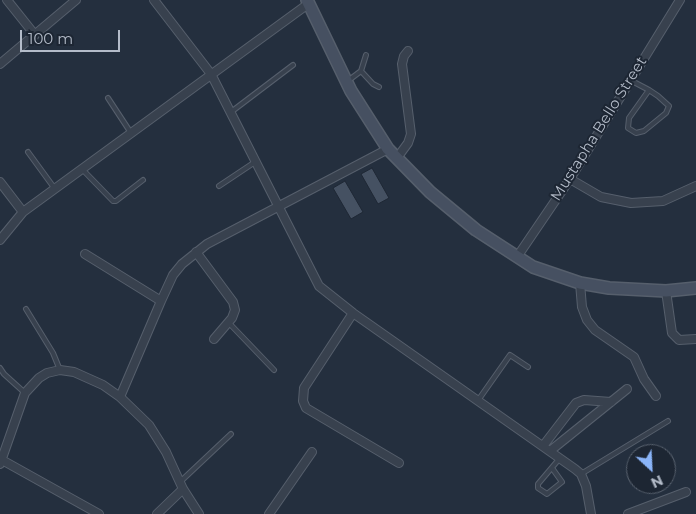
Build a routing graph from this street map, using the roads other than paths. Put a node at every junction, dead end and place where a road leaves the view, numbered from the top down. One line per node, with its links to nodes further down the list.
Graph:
1 (7, 0): 6 (street)
2 (76, 0): 6 (street)
3 (154, 0): 12 (street)
4 (680, 0): 13 (street, Mustapha Bello Street)
5 (307, 2): 12 (street); 14 (street)
6 (35, 35): 9 (street)
7 (408, 51): 22 (street)
8 (366, 55): 11 (lane)
9 (0, 64)
10 (293, 65): 18 (lane)
11 (361, 71): 14 (lane); 15 (lane)
12 (211, 74): 18 (street); 19 (street)
13 (630, 80): 16 (lane); 25 (street, Mustapha Bello Street)
14 (347, 82): 20 (street)
15 (379, 87)
16 (649, 90): 16 (lane)
17 (108, 98): 19 (lane)
18 (230, 112): 23 (street)
19 (131, 133): 24 (street)
20 (388, 149): 22 (street); 31 (street)
21 (28, 152): 30 (lane)
22 (397, 158): 36 (street)
23 (255, 162): 28 (lane); 31 (street)
24 (82, 169): 26 (lane); 30 (street)
25 (570, 179): 29 (street); 36 (street, Mustapha Bello Street)
26 (143, 180)
27 (0, 182): 32 (street)
28 (219, 186)
29 (696, 186)
30 (55, 189): 32 (street)
31 (277, 206): 34 (street); 42 (street)
32 (23, 212): 33 (street)
33 (0, 240)
34 (196, 252): 40 (street); 43 (street)
35 (85, 254): 40 (street)
36 (517, 257): 37 (street)
37 (580, 284): 39 (street); 52 (street)
38 (696, 288): 39 (street)
39 (666, 291): 45 (street)
40 (161, 301): 53 (street)
41 (26, 309): 48 (lane)
42 (354, 313): 54 (street); 64 (street)
43 (229, 323): 44 (street); 49 (lane)
44 (214, 339)
45 (696, 339)
46 (528, 367): 54 (lane)
47 (0, 368): 51 (lane)
48 (60, 370): 51 (street); 53 (street)
49 (274, 370)
50 (627, 389): 55 (street)
51 (25, 393): 63 (street)
52 (656, 396)
53 (120, 397): 67 (street)
54 (478, 400): 60 (street)
55 (611, 402): 57 (street); 59 (street)
56 (668, 421): 66 (lane)
57 (555, 431): 59 (street); 60 (street)
58 (231, 434): 67 (lane)
59 (566, 439): 60 (street)
60 (547, 449): 62 (street)
61 (312, 452): 72 (street)
62 (560, 458): 65 (lane); 66 (street)
63 (1, 462): 69 (street)
64 (399, 463)
65 (552, 468): 65 (lane)
66 (580, 474): 73 (street)
67 (182, 486): 70 (street); 71 (street)
68 (686, 492): 74 (street)
69 (99, 514)
70 (157, 514)
71 (199, 514)
72 (269, 514)
73 (591, 514)
74 (628, 514)

